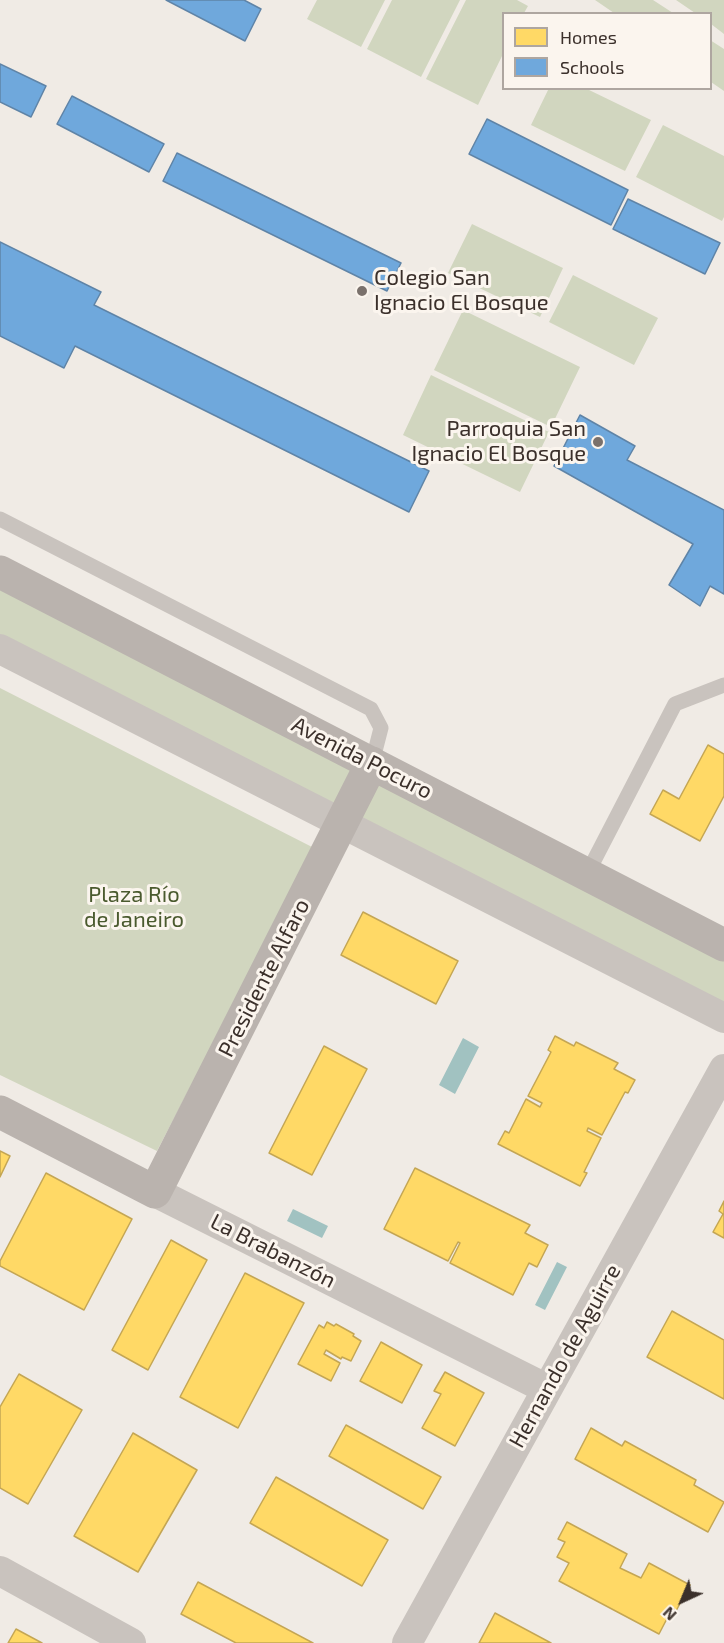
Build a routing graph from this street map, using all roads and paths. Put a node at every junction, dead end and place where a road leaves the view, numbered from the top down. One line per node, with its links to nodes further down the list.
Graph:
1 (0, 519): 5 (lane)
2 (0, 572): 5 (main road, Avenida Pocuro)
3 (0, 649): 6 (street)
4 (724, 685): 7 (lane)
5 (372, 763): 6 (main road, Presidente Alfaro); 7 (main road, Avenida Pocuro)
6 (341, 824): 9 (street); 12 (main road, Presidente Alfaro)
7 (587, 874): 8 (main road, Avenida Pocuro)
8 (724, 945)
9 (724, 1018)
10 (724, 1069): 13 (street, Hernando de Aguirre)
11 (0, 1112): 12 (main road, La Brabanzón)
12 (155, 1192): 13 (street, La Brabanzón)
13 (548, 1389): 16 (street, Hernando de Aguirre)
14 (0, 1571): 15 (street)
15 (131, 1643)
16 (407, 1643)

